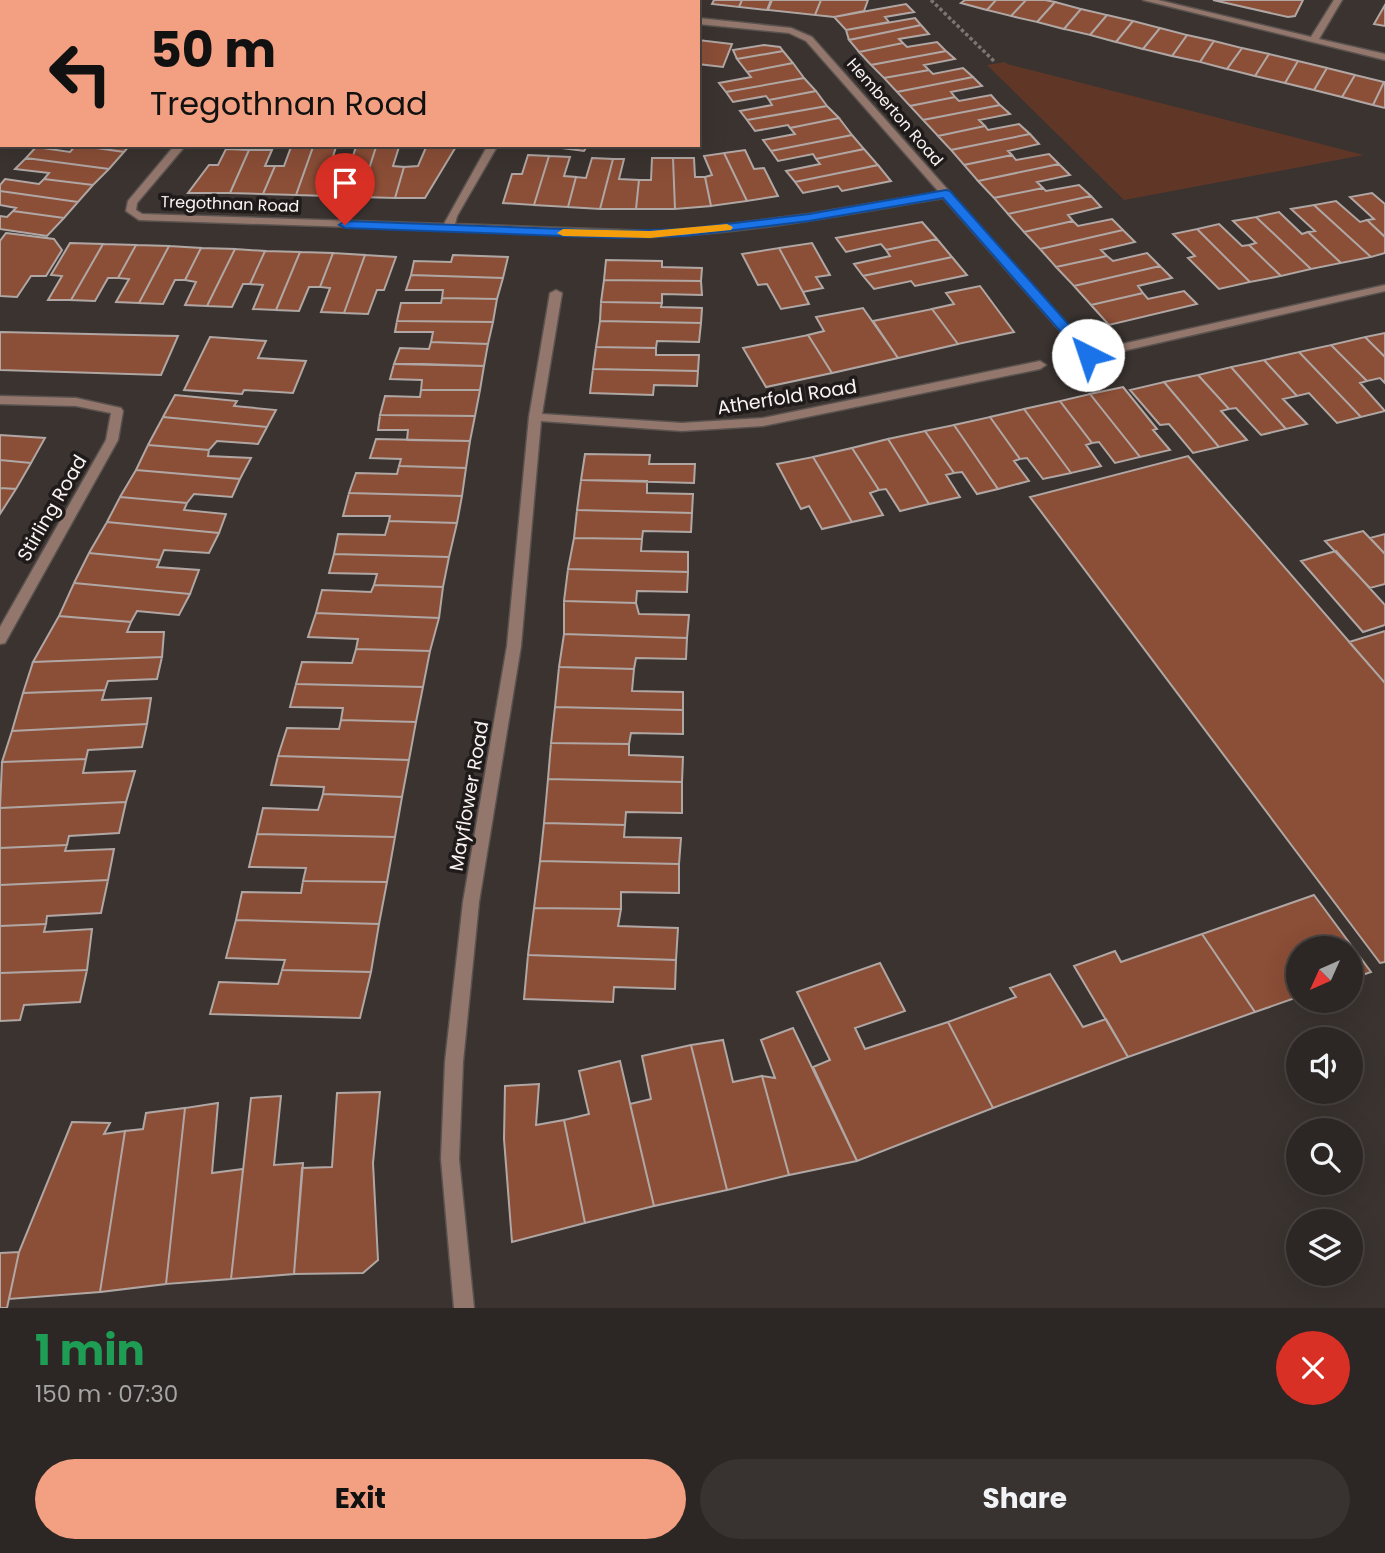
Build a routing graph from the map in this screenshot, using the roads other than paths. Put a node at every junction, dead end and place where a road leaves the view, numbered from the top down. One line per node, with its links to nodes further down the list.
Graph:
1 (1147, 0): 4 (street)
2 (1338, 0): 4 (street)
3 (700, 21): 8 (street, Hemberton Road)
4 (1314, 40): 5 (street)
5 (1385, 57)
6 (179, 147): 9 (street, Tregothnan Road)
7 (492, 147): 9 (street)
8 (946, 194): 9 (street, Tregothnan Road); 10 (street, Hemberton Road)
9 (448, 229)
10 (1385, 288)
11 (556, 293): 14 (street, Mayflower Road)
12 (1040, 365): 14 (street, Atherfold Road)
13 (0, 400): 15 (street, Stirling Road)
14 (535, 418): 16 (street, Mayflower Road)
15 (0, 638)
16 (464, 1308)

